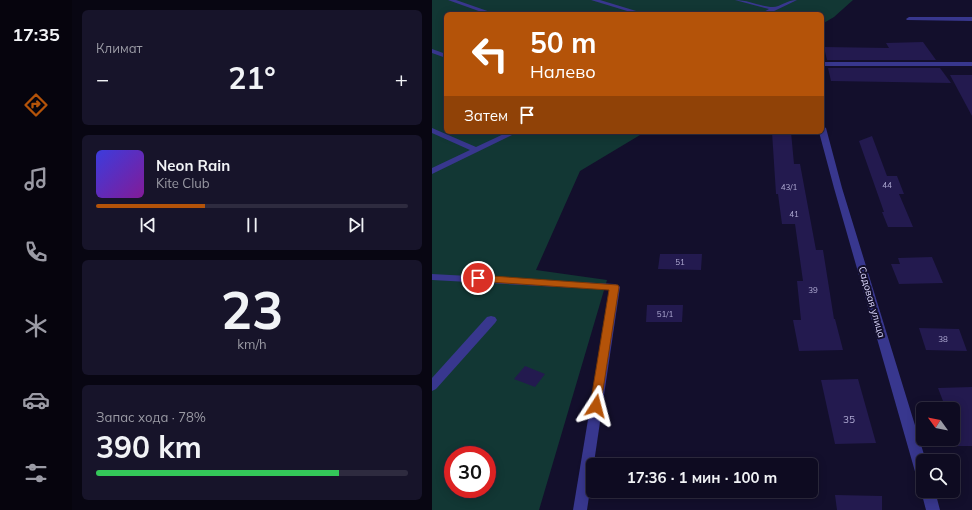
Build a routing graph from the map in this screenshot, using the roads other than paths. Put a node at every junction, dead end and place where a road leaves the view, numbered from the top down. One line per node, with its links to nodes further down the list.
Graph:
1 (451, 0): 6 (street)
2 (594, 0): 7 (street)
3 (738, 0): 5 (street)
4 (794, 0): 5 (street)
5 (774, 9): 8 (street)
6 (487, 12)
7 (636, 12)
8 (767, 12)
9 (909, 19): 10 (street)
10 (972, 19)
11 (432, 51): 12 (street)
12 (444, 55)
13 (824, 64): 14 (street)
14 (972, 64)
15 (432, 130): 18 (street)
16 (510, 134): 18 (street)
17 (824, 134): 23 (street, Садовая улица)
18 (476, 150): 19 (street)
19 (432, 171)
20 (432, 277): 25 (street)
21 (491, 320): 22 (street)
22 (432, 386)
23 (917, 454)
24 (930, 498): 26 (street)
25 (580, 510)
26 (933, 510)

